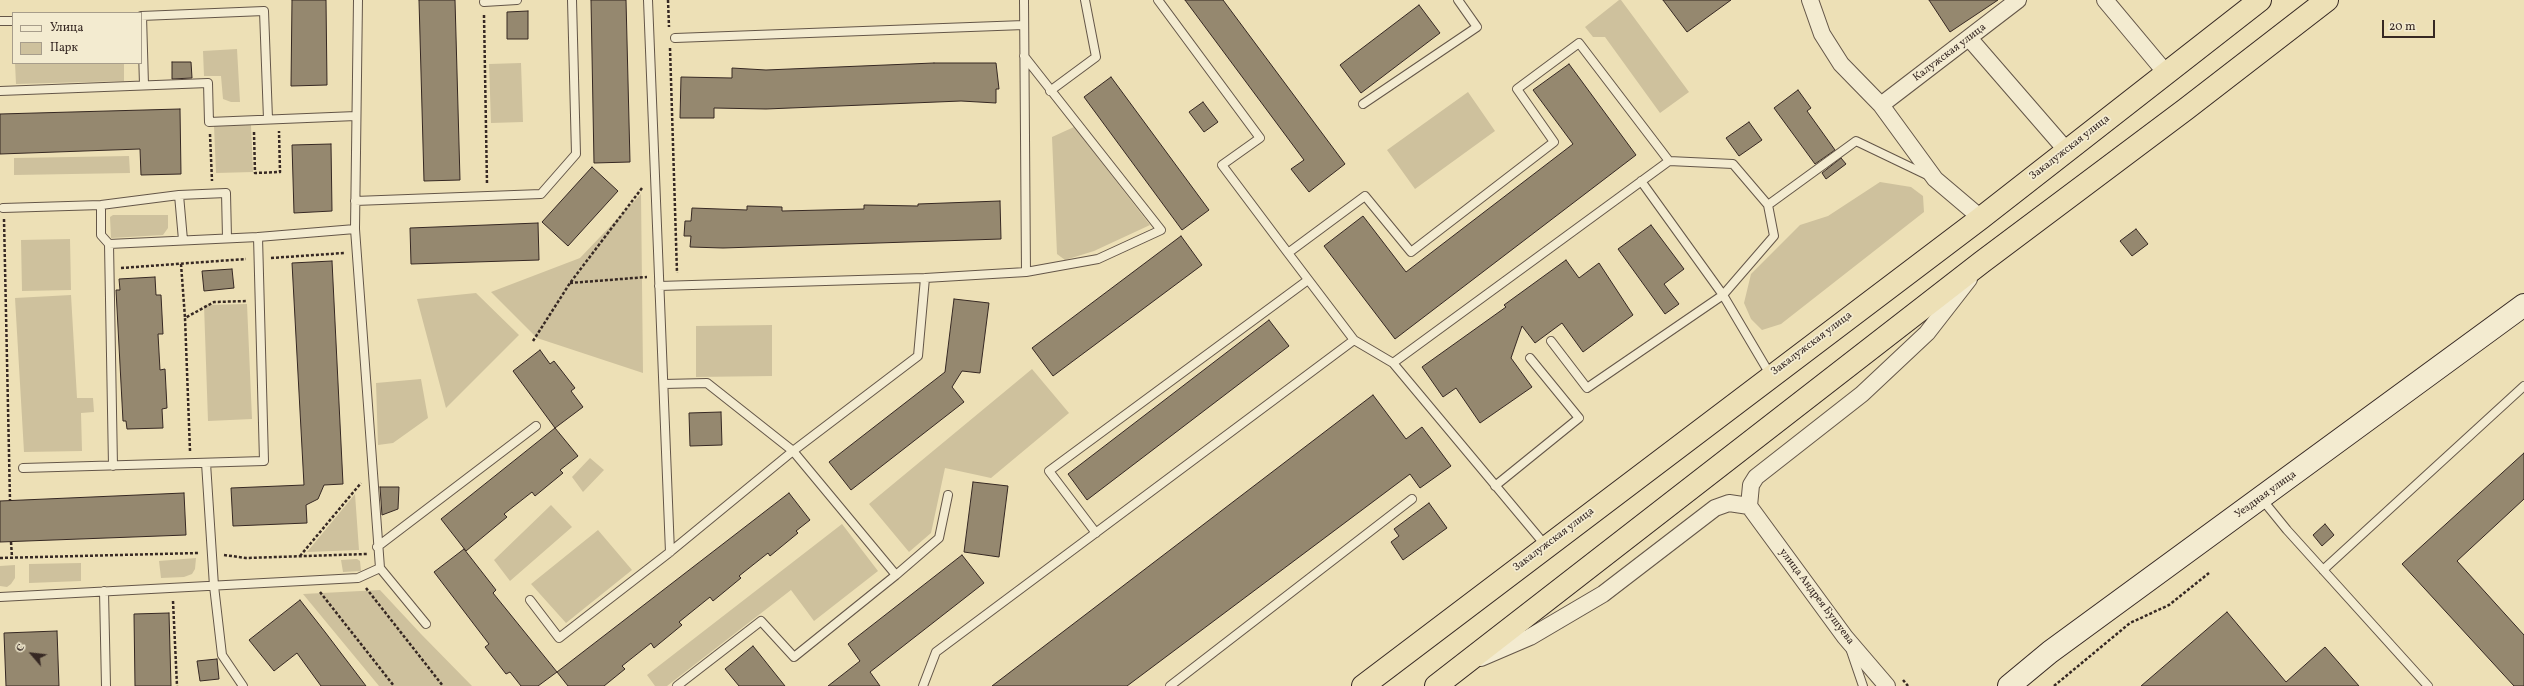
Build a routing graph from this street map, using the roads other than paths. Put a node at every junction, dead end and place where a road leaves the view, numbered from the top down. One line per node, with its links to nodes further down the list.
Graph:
1 (358, 0): 28 (lane)
2 (516, 0): 14 (lane)
3 (572, 0): 35 (lane)
4 (648, 0): 50 (lane)
5 (1024, 0): 18 (lane)
6 (1085, 0): 25 (lane)
7 (1158, 0): 45 (lane)
8 (1458, 0): 26 (lane)
9 (1810, 0): 27 (street)
10 (2018, 0): 20 (street, Калужская улица)
11 (2105, 0): 22 (street)
12 (2260, 0): 22 (highway, Закалужская улица)
13 (2327, 0): 46 (highway)
14 (484, 2)
15 (142, 16): 23 (lane); 29 (lane)
16 (0, 21): 17 (lane)
17 (12, 21)
18 (1024, 25): 19 (lane); 21 (lane)
19 (671, 36)
20 (1969, 38): 27 (street, Калужская улица); 30 (street)
21 (1024, 56): 25 (lane); 47 (lane)
22 (2166, 73): 30 (highway, Закалужская улица)
23 (144, 85): 24 (lane); 29 (lane)
24 (0, 91)
25 (1050, 91): 47 (lane)
26 (1363, 104)
27 (1881, 105): 32 (street)
28 (356, 116): 29 (lane); 35 (lane)
29 (268, 119)
30 (2066, 151): 39 (highway, Закалужская улица)
31 (1669, 161): 33 (lane); 37 (lane); 45 (lane)
32 (1935, 179): 37 (lane); 39 (street)
33 (1641, 181): 51 (lane); 56 (lane)
34 (179, 194): 36 (lane); 42 (lane); 43 (lane)
35 (355, 201): 40 (lane)
36 (101, 205): 38 (lane); 44 (lane)
37 (1768, 205): 51 (lane)
38 (3, 208)
39 (1981, 218): 57 (highway, Закалужская улица)
40 (355, 229): 41 (lane); 72 (lane)
41 (258, 237): 42 (lane); 62 (lane)
42 (227, 238): 43 (lane)
43 (184, 240): 44 (lane)
44 (109, 244): 63 (lane)
45 (1288, 253): 49 (lane)
46 (1982, 262): 69 (street); 83 (highway)
47 (1026, 272): 48 (lane)
48 (926, 278): 50 (lane); 61 (lane)
49 (1308, 280): 53 (lane); 70 (lane)
50 (659, 286): 58 (lane)
51 (1723, 295): 54 (lane); 57 (lane)
52 (2524, 305): 67 (street, Уездная улица)
53 (1354, 340): 56 (lane); 70 (lane)
54 (1551, 341)
55 (1530, 358): 65 (lane)
56 (1393, 363): 65 (lane)
57 (1771, 376): 71 (highway, Закалужская улица)
58 (664, 384): 61 (lane); 73 (lane)
59 (2524, 386): 75 (lane)
60 (536, 426): 72 (lane)
61 (793, 451): 73 (lane); 76 (lane)
62 (206, 462): 63 (lane); 77 (lane)
63 (113, 466): 64 (lane)
64 (23, 468)
65 (1495, 486): 71 (lane)
66 (948, 495): 76 (lane)
67 (2261, 498): 75 (lane); 93 (street, Уездная улица)
68 (1412, 499): 88 (lane)
69 (1749, 506): 82 (street, улица Андрея Бушуева); 83 (street)
70 (1096, 533): 87 (lane)
71 (1546, 546): 89 (highway, Закалужская улица)
72 (377, 547): 74 (lane)
73 (670, 552): 80 (lane)
74 (380, 568): 77 (lane); 81 (lane)
75 (2323, 570): 94 (lane)
76 (896, 575): 86 (lane)
77 (214, 586): 78 (lane); 85 (lane)
78 (104, 591): 79 (lane); 84 (lane)
79 (0, 597)
80 (530, 600)
81 (426, 624)
82 (1845, 637): 91 (lane); 92 (street, улица Андрея Бушуева)
83 (1466, 664): 90 (highway)
84 (106, 686)
85 (243, 686)
86 (677, 686)
87 (923, 686)
88 (1170, 686)
89 (1363, 686)
90 (1436, 686)
91 (1863, 686)
92 (1886, 686)
93 (2009, 686)
94 (2428, 686)

